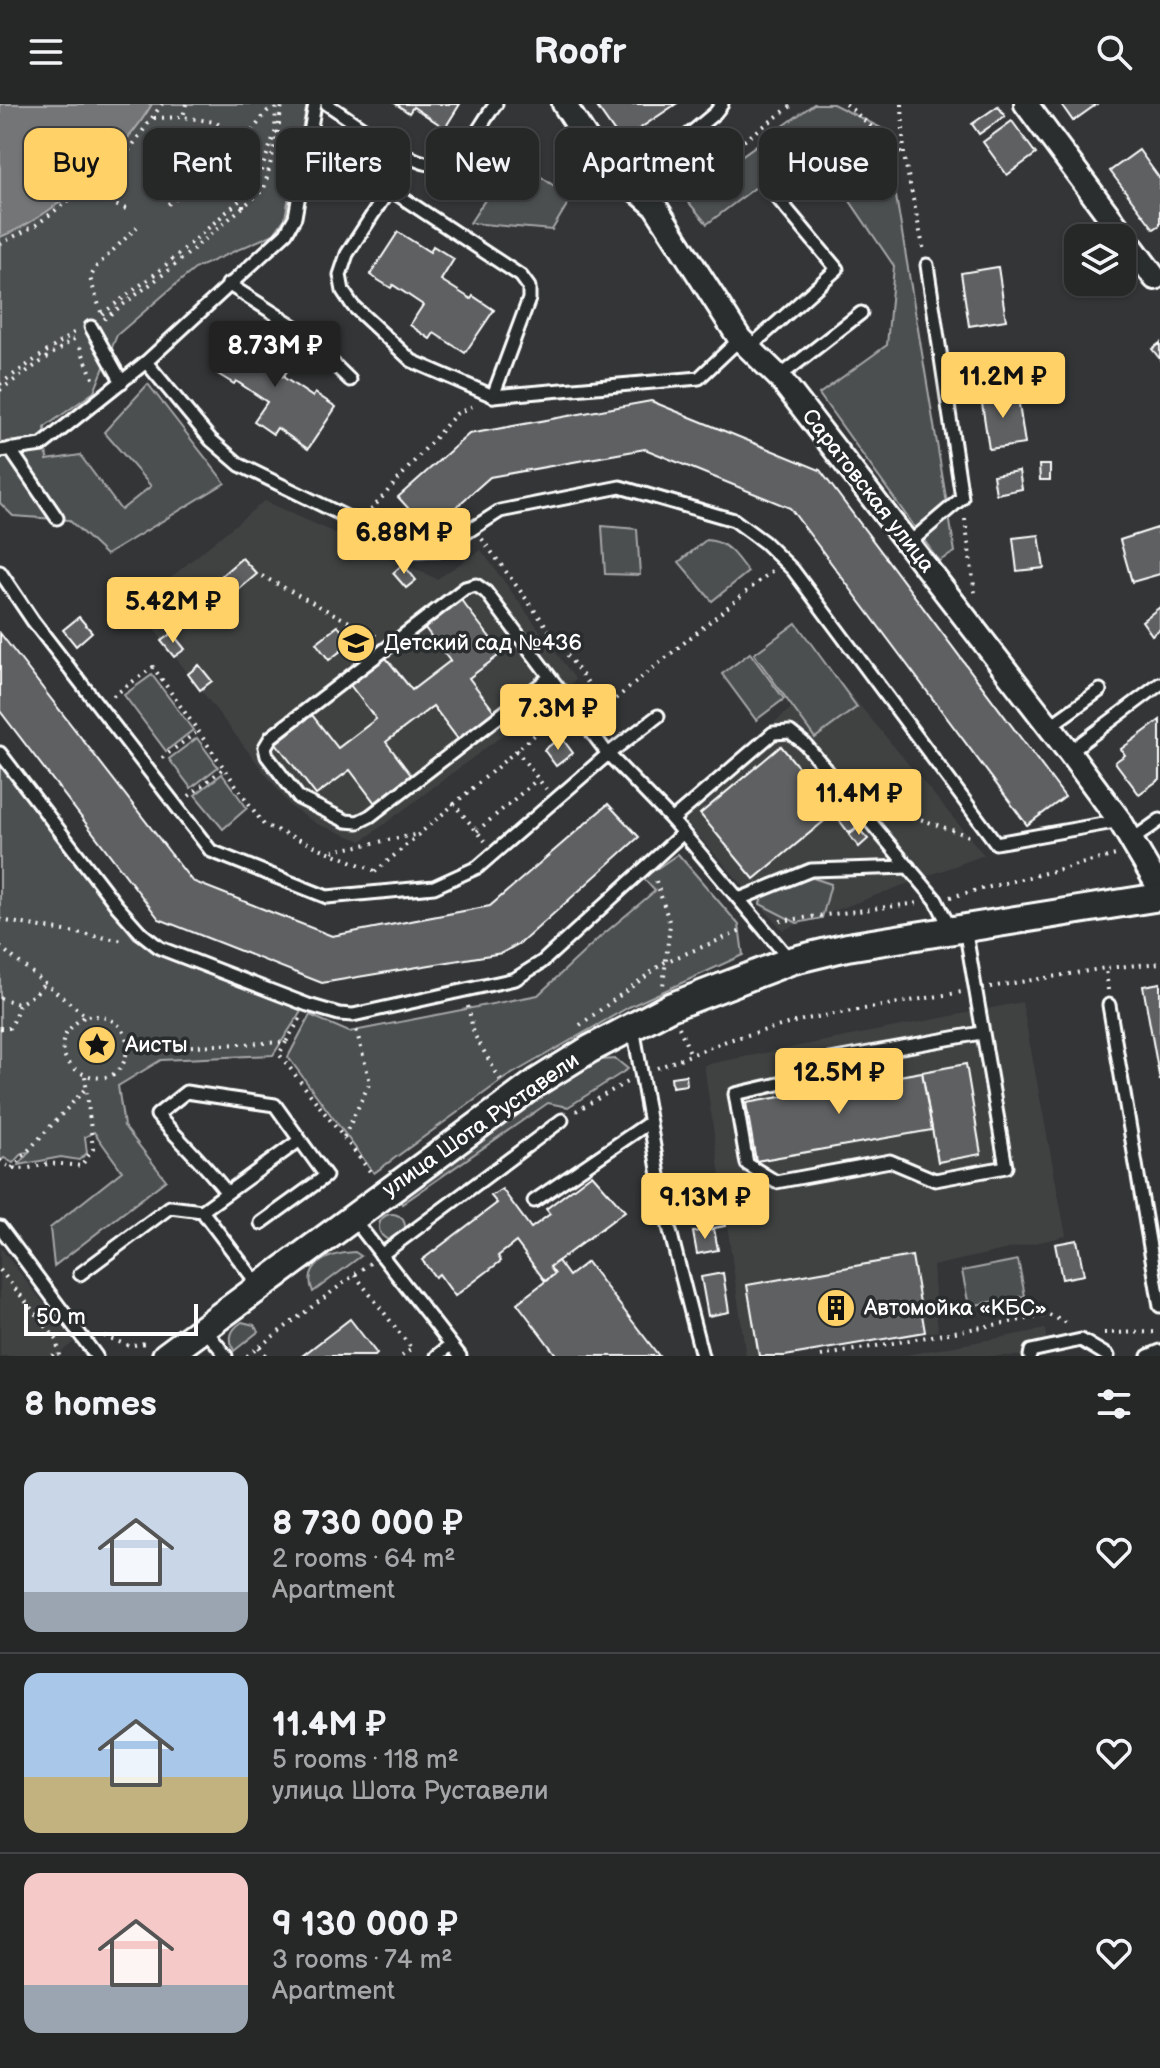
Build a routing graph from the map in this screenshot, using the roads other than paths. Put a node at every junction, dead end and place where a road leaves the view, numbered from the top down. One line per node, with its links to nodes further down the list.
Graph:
1 (315, 104): 17 (lane)
2 (327, 104): 7 (lane)
3 (496, 104): 10 (lane)
4 (564, 104): 8 (street, Саратовская улица)
5 (722, 104): 9 (lane)
6 (1026, 104): 16 (street)
7 (365, 128)
8 (580, 128)
9 (697, 128)
10 (410, 157)
11 (382, 200): 25 (lane)
12 (406, 200): 25 (lane)
13 (649, 200): 20 (street, Саратовская улица)
14 (779, 200): 20 (lane)
15 (927, 265): 28 (lane)
16 (1155, 278)
17 (228, 284): 21 (lane); 23 (lane)
18 (861, 313): 22 (lane)
19 (91, 327): 24 (lane)
20 (745, 343): 22 (street, Саратовская улица); 25 (lane)
21 (146, 362): 24 (lane); 40 (lane)
22 (779, 377): 28 (street, Саратовская улица)
23 (350, 380)
24 (122, 382): 26 (lane)
25 (493, 396)
26 (5, 450): 27 (lane)
27 (57, 518)
28 (909, 543): 34 (street, Саратовская улица)
29 (0, 572): 37 (lane)
30 (550, 677): 30 (lane); 37 (lane)
31 (1160, 684): 35 (lane)
32 (1100, 690): 34 (lane)
33 (658, 716): 37 (lane)
34 (1050, 726): 35 (street, Саратовская улица)
35 (1069, 752): 40 (street, Саратовская улица)
36 (0, 753): 41 (lane)
37 (608, 754): 38 (lane)
38 (672, 820): 41 (lane); 42 (lane)
39 (1160, 820): 40 (lane)
40 (1126, 830): 43 (street, Саратовская улица)
41 (683, 833): 45 (lane)
42 (909, 867): 45 (lane); 46 (lane)
43 (1160, 889)
44 (1160, 897): 46 (street, улица Шота Руставели)
45 (739, 899): 47 (lane)
46 (958, 929): 47 (street, улица Шота Руставели); 50 (lane)
47 (790, 961): 49 (street, улица Шота Руставели)
48 (1109, 1005): 65 (lane)
49 (633, 1026): 52 (lane); 59 (street, улица Шота Руставели)
50 (981, 1033): 50 (lane)
51 (562, 1120): 62 (lane)
52 (650, 1122): 55 (lane); 58 (lane)
53 (300, 1140): 54 (lane); 54 (lane); 60 (lane)
54 (227, 1193): 57 (lane)
55 (534, 1201)
56 (718, 1203): 58 (lane)
57 (202, 1211): 63 (lane); 64 (lane)
58 (666, 1215): 74 (lane)
59 (352, 1217): 62 (lane); 64 (street, улица Шота Руставели)
60 (261, 1223)
61 (0, 1227): 69 (lane)
62 (381, 1255): 67 (lane)
63 (80, 1274)
64 (259, 1286): 66 (street, улица Шота Руставели)
65 (1160, 1306)
66 (204, 1328): 70 (street, улица Шота Руставели); 71 (lane)
67 (451, 1345): 72 (lane); 73 (lane)
68 (1160, 1351): 77 (lane)
69 (96, 1356)
70 (166, 1356)
71 (226, 1356)
72 (437, 1356)
73 (460, 1356)
74 (702, 1356)
75 (1030, 1356): 76 (lane)
76 (1108, 1356)
77 (1148, 1356)

